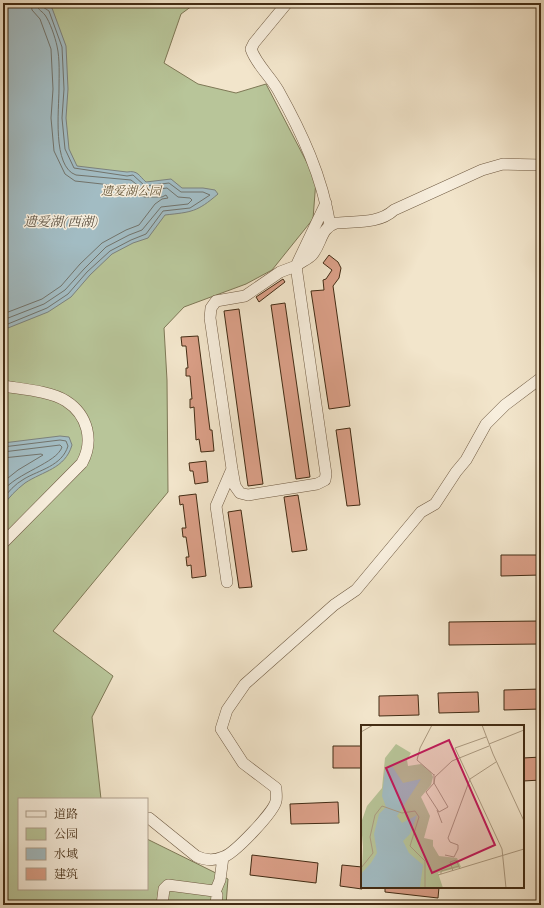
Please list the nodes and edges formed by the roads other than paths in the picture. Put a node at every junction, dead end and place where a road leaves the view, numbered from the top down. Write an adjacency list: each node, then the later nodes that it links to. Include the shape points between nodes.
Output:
1 (287, 3): 3 (lane, via 251,49 301,132)
2 (541, 165): 4 (lane, via 502,164 428,194 379,220)
3 (326, 204): 4 (lane); 5 (lane)
4 (330, 225): 5 (lane, via 324,230 313,254)
5 (296, 266): 8 (lane, via 280,272 245,296 216,300 211,308 210,318); 8 (lane, via 325,480 317,484 248,495 240,493 235,486)
6 (541, 378): 12 (lane, via 505,405 486,424 466,460 435,504 421,512 356,590 334,606 245,684 227,710 221,730 242,763 276,788 276,802 261,823 231,853)
7 (3, 386): 9 (lane, via 54,396 66,401 82,416 89,436 86,456 82,463)
8 (232, 469): 10 (lane, via 216,506)
9 (3, 543)
10 (227, 582)
11 (149, 818): 12 (lane, via 196,856 205,860)
12 (223, 857): 13 (lane, via 220,880)
13 (215, 892): 14 (lane, via 168,885 164,889); 15 (lane)
14 (162, 905)
15 (216, 905)

